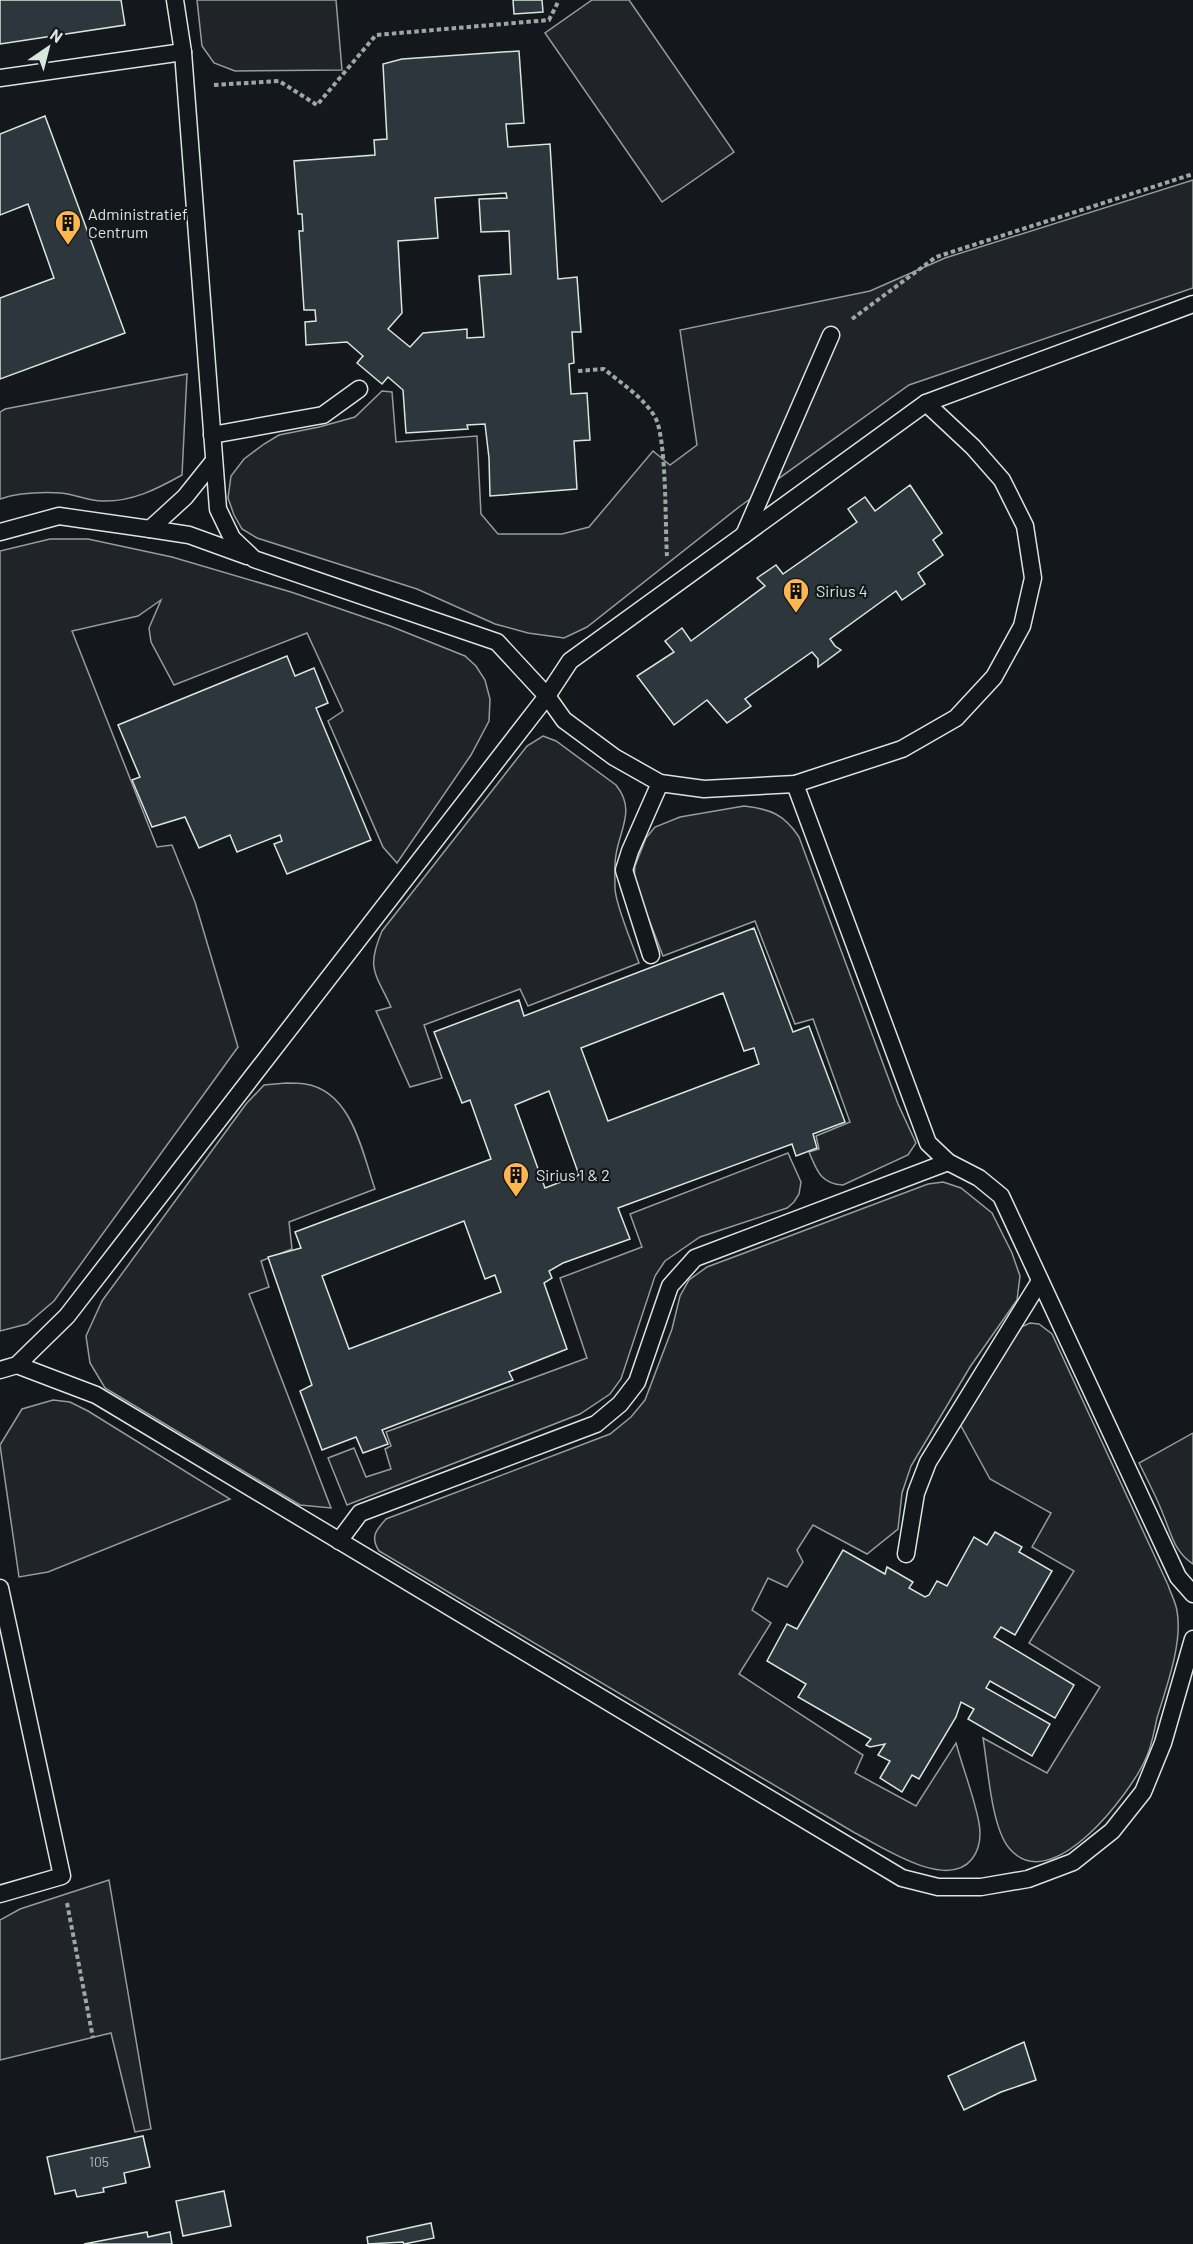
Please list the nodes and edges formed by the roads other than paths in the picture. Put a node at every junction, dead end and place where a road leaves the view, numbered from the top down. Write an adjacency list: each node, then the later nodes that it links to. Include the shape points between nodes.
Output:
1 (175, 0): 2 (lane)
2 (183, 52): 3 (lane); 8 (lane)
3 (0, 78)
4 (1193, 304): 7 (lane)
5 (831, 335): 12 (lane)
6 (359, 389): 8 (lane, via 323,415)
7 (926, 403): 12 (lane); 16 (lane, via 1002,480 1025,526 1033,578 1022,626 994,677 956,718 902,749)
8 (212, 435): 9 (lane)
9 (213, 462): 10 (lane, via 185,497); 13 (lane, via 218,509 232,538)
10 (150, 529): 11 (lane, via 59,516); 13 (lane, via 189,536)
11 (0, 532)
12 (743, 536): 14 (lane, via 570,662)
13 (255, 559): 14 (lane, via 497,642)
14 (547, 696): 15 (lane, via 564,720 614,757); 20 (lane, via 67,1316)
15 (660, 783): 16 (lane, via 704,789); 17 (lane, via 624,870)
16 (795, 784): 18 (lane, via 928,1143)
17 (651, 955)
18 (948, 1162): 19 (lane, via 979,1178 1001,1196); 22 (lane, via 695,1258 670,1286 637,1382 620,1404 596,1424 360,1513)
19 (1040, 1281): 23 (lane, via 928,1462 916,1493); 25 (lane, via 1178,1577)
20 (17, 1365): 21 (lane); 22 (lane, via 96,1395)
21 (0, 1370)
22 (339, 1541): 26 (lane, via 902,1878 938,1887 981,1887 1028,1879 1073,1862 1112,1831 1143,1792 1163,1743)
23 (906, 1554)
24 (0, 1588): 27 (lane, via 62,1876)
25 (1193, 1594)
26 (1193, 1639)
27 (0, 1894)

